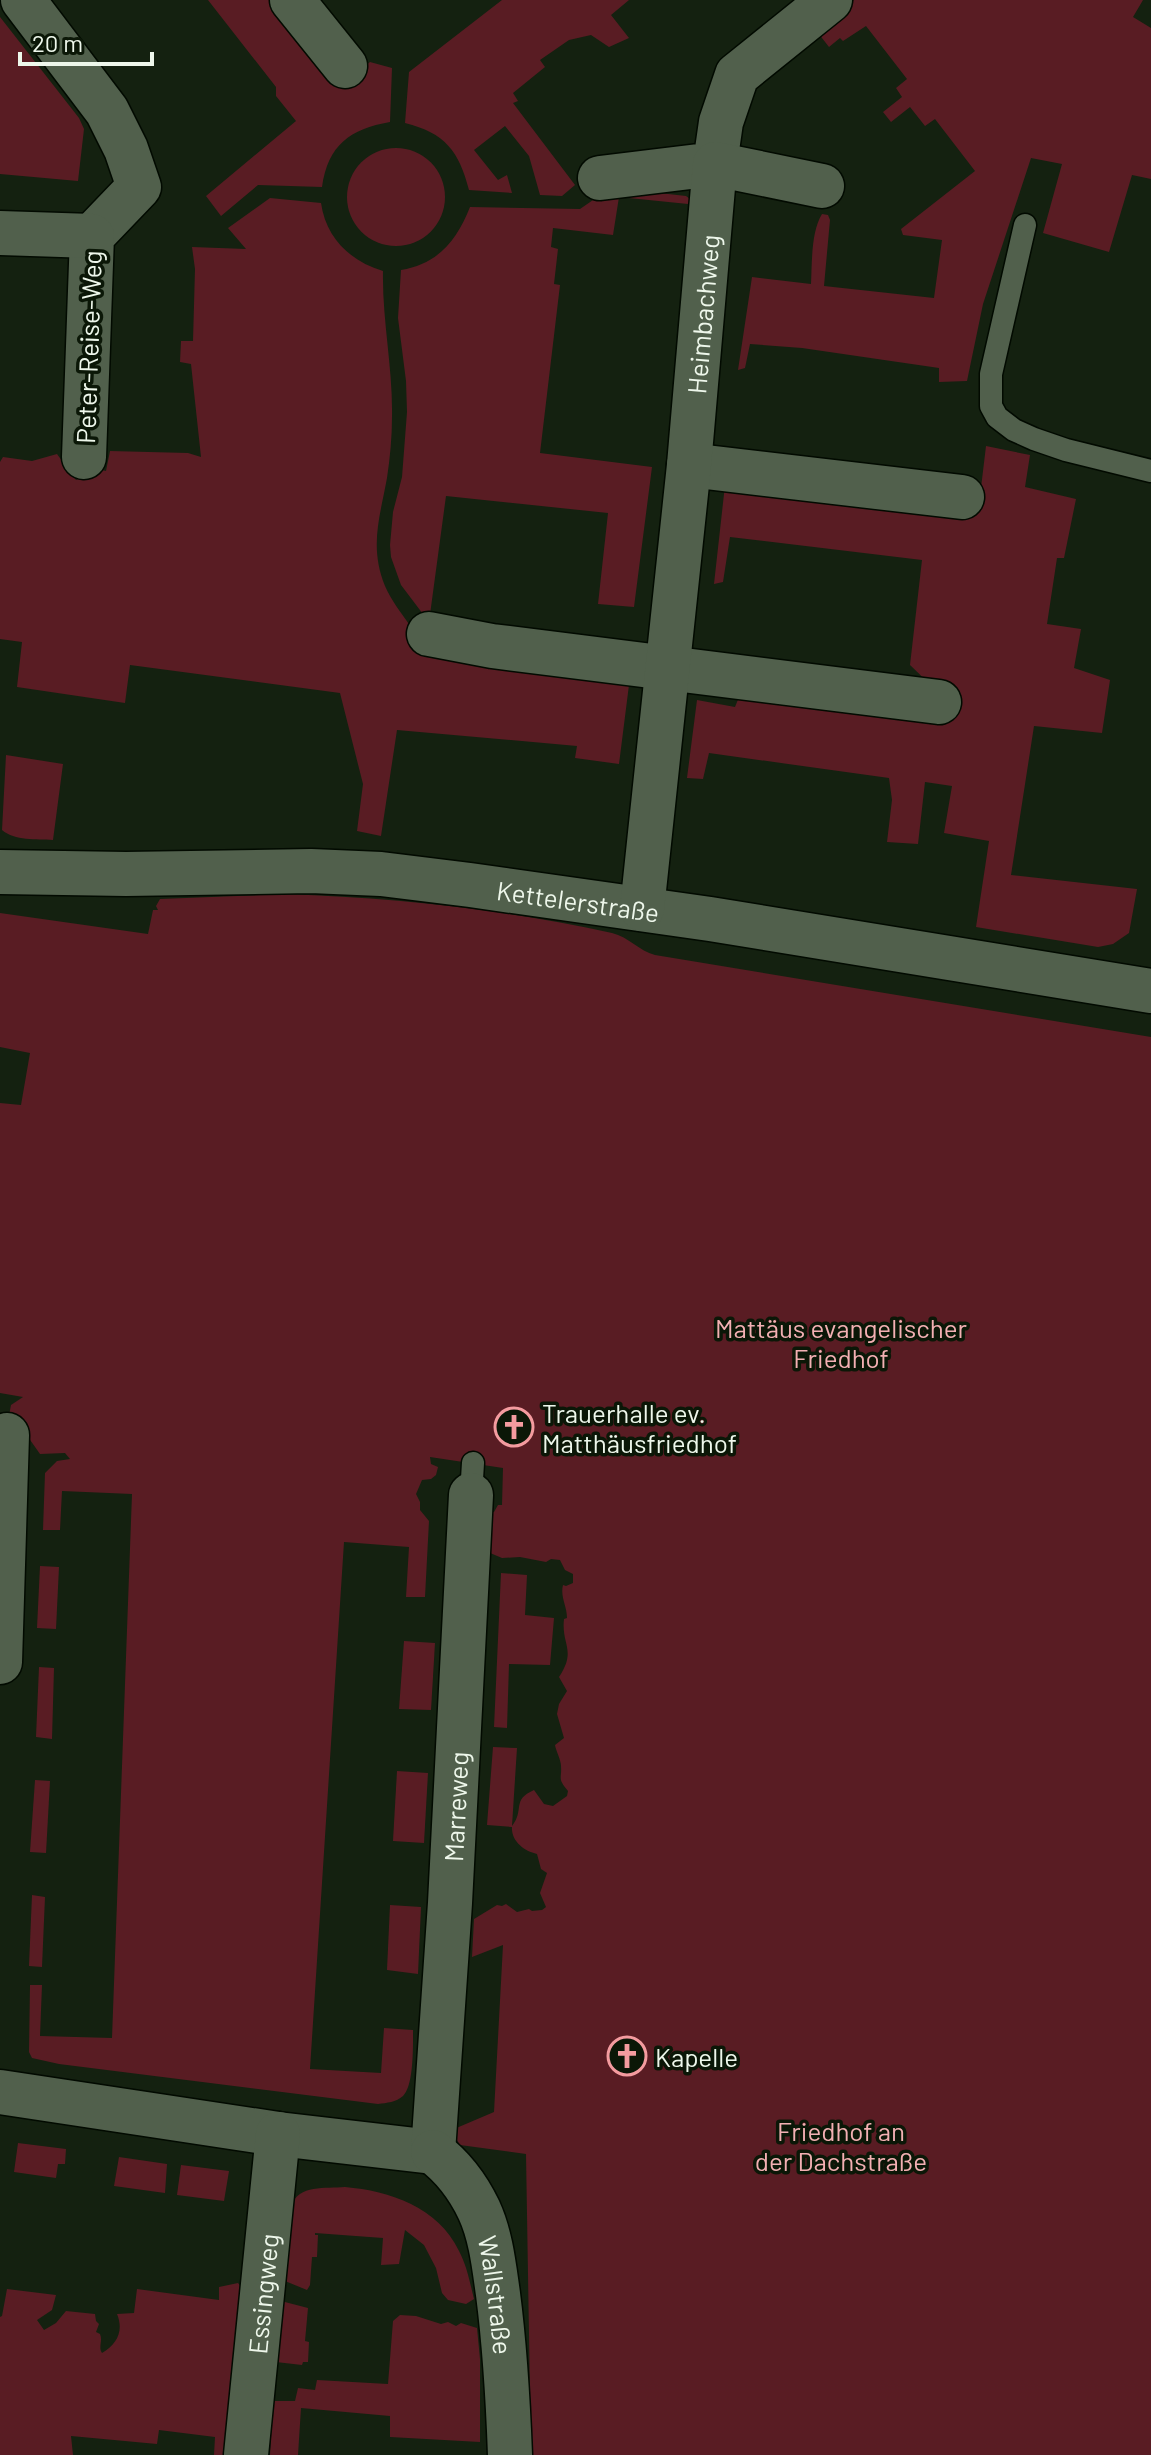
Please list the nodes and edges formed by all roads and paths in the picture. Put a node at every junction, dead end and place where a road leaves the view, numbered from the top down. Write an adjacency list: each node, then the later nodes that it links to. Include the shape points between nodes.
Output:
1 (23, 0): 10 (street, Peter-Reise-Weg, via 107,111 139,187)
2 (292, 0): 4 (street)
3 (830, 0): 5 (street, Heimbachweg, via 737,75 721,122)
4 (345, 66)
5 (715, 164): 6 (street); 7 (street); 12 (street, Heimbachweg)
6 (600, 178)
7 (822, 186)
8 (1025, 225): 13 (lane, via 991,374 991,406 997,417 1034,439)
9 (0, 233): 10 (street, Peter-Reise-Weg)
10 (92, 236): 11 (street, Peter-Reise-Weg)
11 (84, 457)
12 (689, 465): 14 (street); 16 (street, Heimbachweg)
13 (1151, 471)
14 (962, 497)
15 (429, 634): 16 (street)
16 (668, 666): 17 (street); 19 (street, Heimbachweg)
17 (939, 702)
18 (0, 872): 19 (street, Kettelerstraße, via 381,874)
19 (642, 909): 20 (street, Kettelerstraße)
20 (1151, 991)
21 (7, 1435): 23 (street)
22 (472, 1479): 26 (street, Marreweg)
23 (0, 1662)
24 (0, 2092): 25 (street)
25 (278, 2134): 26 (street); 27 (street, Essingweg)
26 (433, 2152): 28 (street, Wallstraße, via 466,2186 488,2239 505,2359)
27 (246, 2455)
28 (510, 2455)

